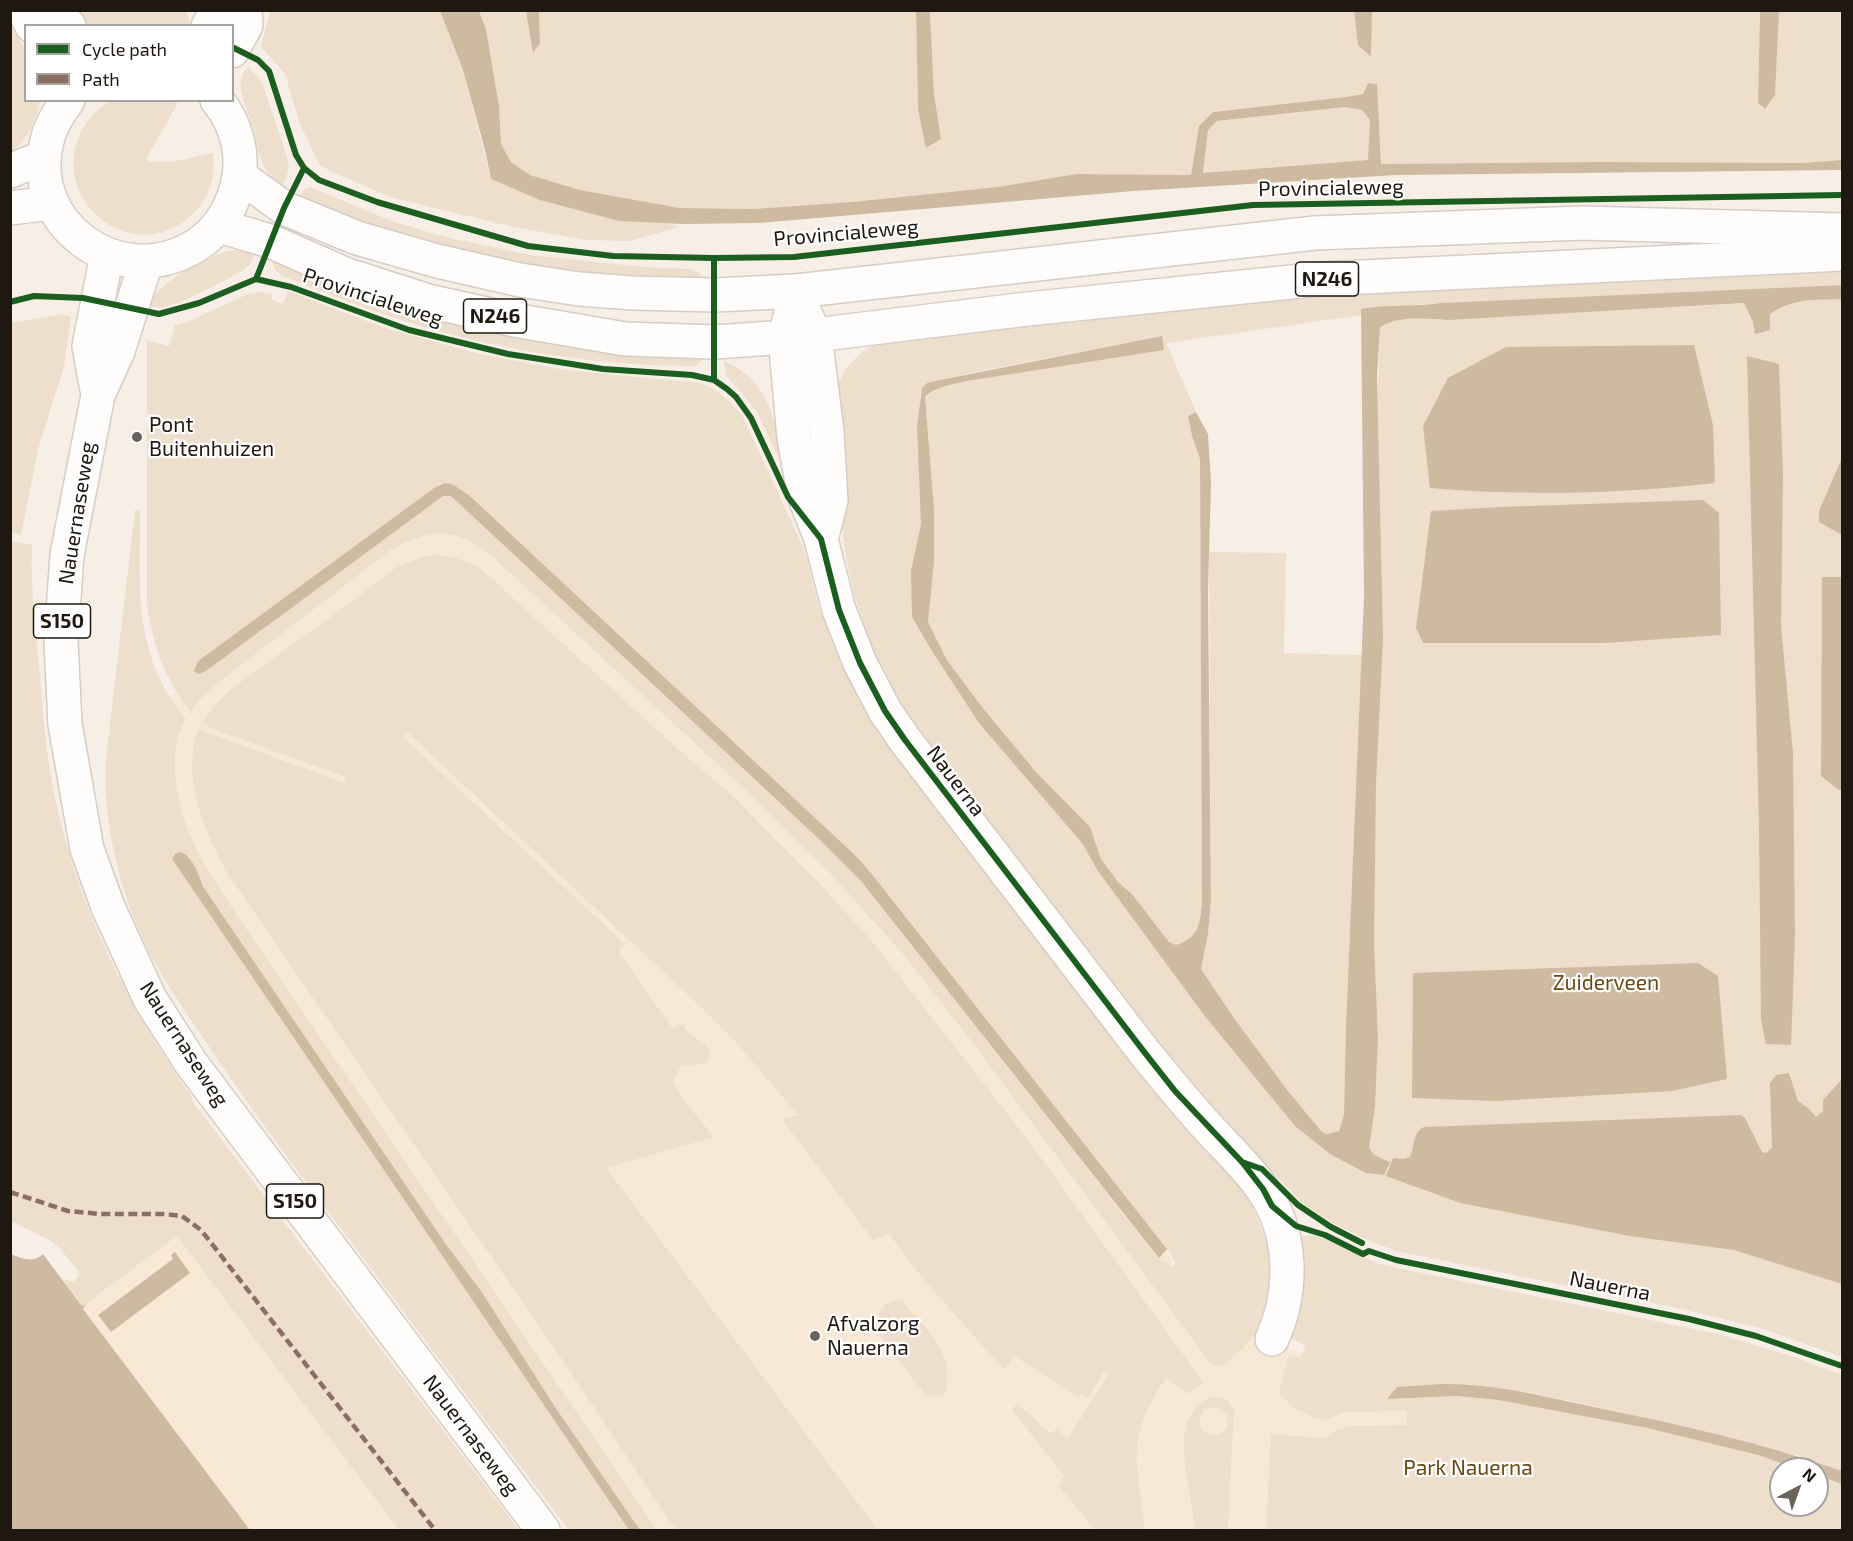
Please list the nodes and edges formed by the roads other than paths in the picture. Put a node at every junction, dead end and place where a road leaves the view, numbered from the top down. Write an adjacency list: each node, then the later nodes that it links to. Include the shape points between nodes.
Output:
1 (24, 10): 5 (main road)
2 (51, 10): 6 (main road)
3 (218, 10): 7 (main road)
4 (245, 10): 8 (main road, via 246,25)
5 (31, 24)
6 (67, 24)
7 (209, 24)
8 (234, 47)
9 (67, 102): 11 (main road, via 52,125)
10 (218, 102): 13 (main road, via 238,139)
11 (44, 157): 12 (main road); 14 (main road)
12 (10, 171)
13 (240, 176): 16 (main road, via 233,203); 21 (main road, Provincialeweg / N246, via 284,208 357,238 520,280 633,293 715,295)
14 (52, 203): 15 (main road); 19 (main road, via 80,240)
15 (10, 208)
16 (219, 226): 20 (main road, via 200,244 176,257); 22 (main road, Provincialeweg / N246, via 270,241 346,274 428,301 514,320 625,339 715,342)
17 (1842, 230): 21 (main road, Provincialeweg / N246, via 1583,223 1315,233)
18 (1842, 254): 22 (main road, Provincialeweg / N246, via 1321,279)
19 (107, 255): 20 (main road); 23 (main road, Nauernaseweg / S150, via 89,346)
20 (146, 262): 23 (main road, Nauernaseweg / S150, via 118,351)
21 (796, 291): 22 (main road, Nauerna)
22 (800, 336): 24 (main road, Nauerna, via 794,438 803,488 839,610 860,663 905,740 1144,1053 1263,1189 1280,1224 1287,1263 1283,1309)
23 (98, 395): 25 (main road, Nauernaseweg / S150, via 67,555 61,641 74,782 87,849 108,907 150,999 192,1063)
24 (1272, 1339)
25 (543, 1530)

